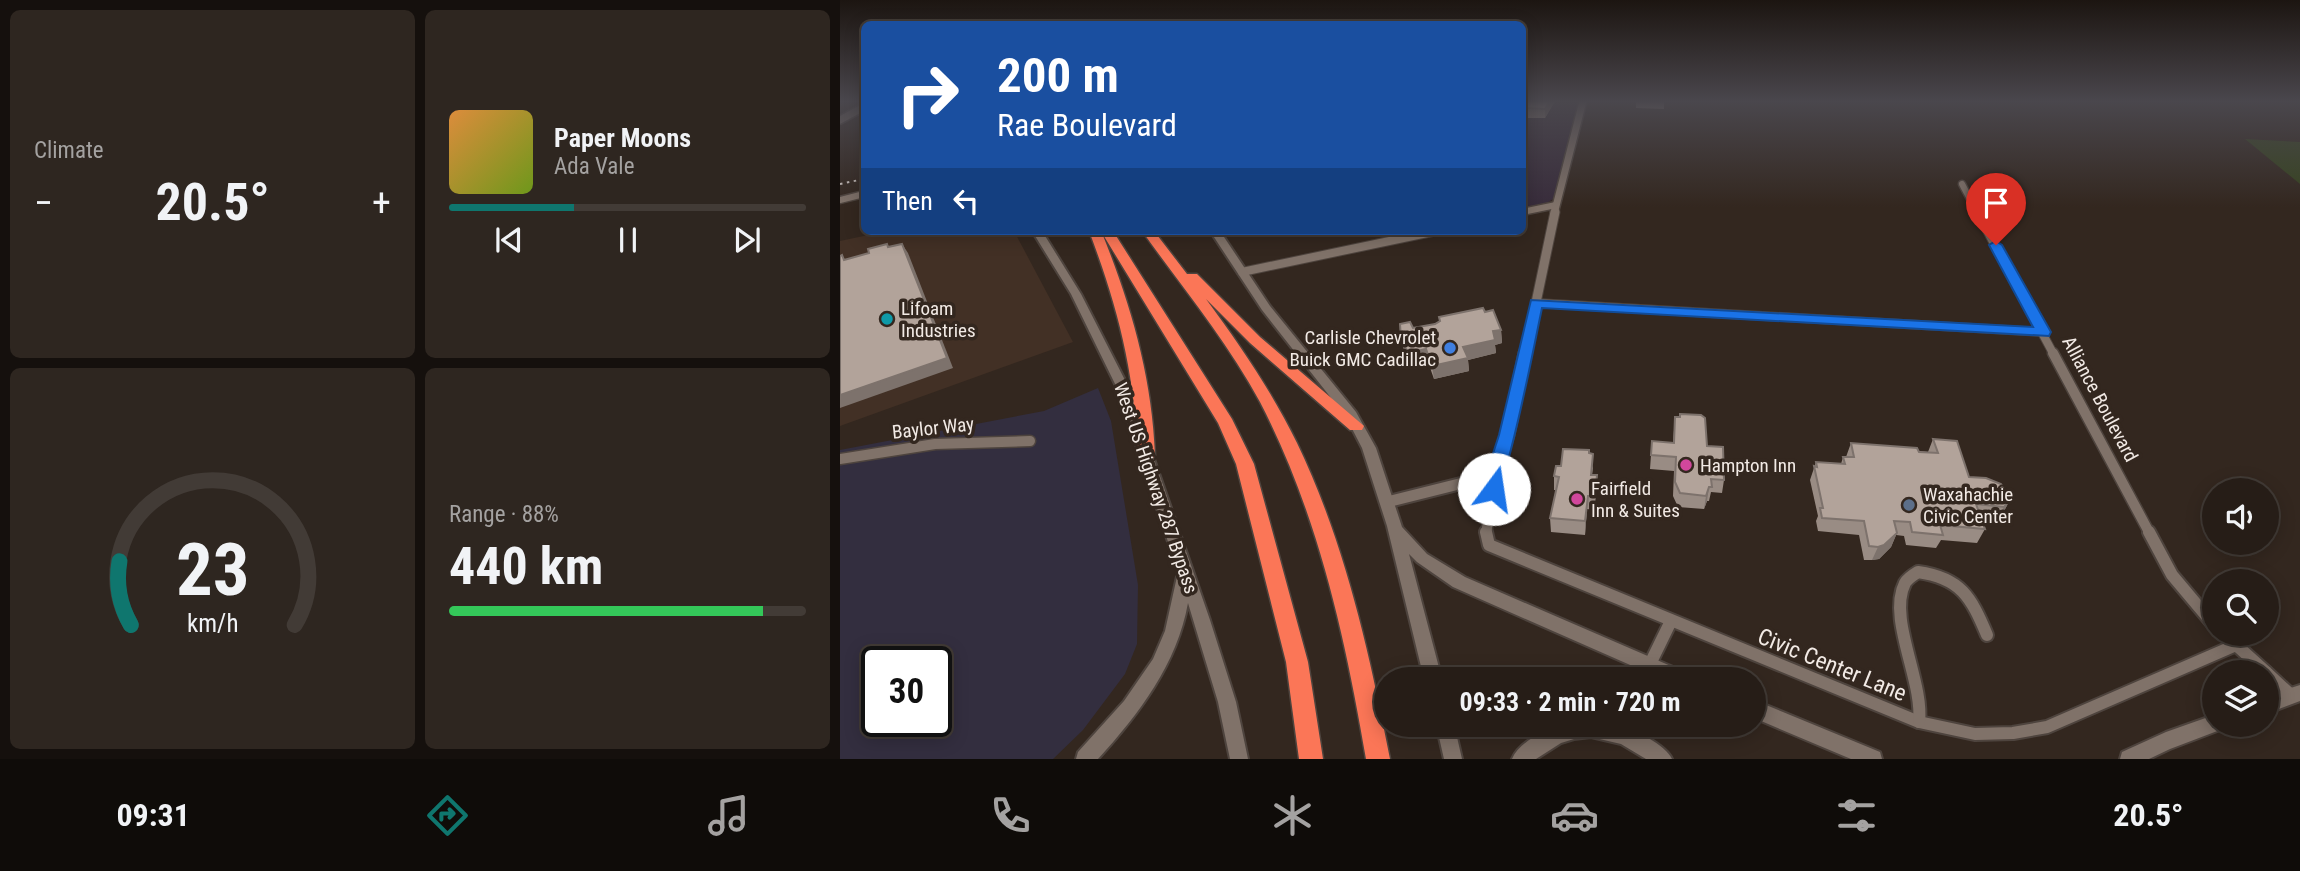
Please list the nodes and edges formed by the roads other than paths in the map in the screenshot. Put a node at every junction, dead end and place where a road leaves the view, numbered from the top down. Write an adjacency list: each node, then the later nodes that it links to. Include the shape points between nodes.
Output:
1 (1574, 136): 5 (street)
2 (1962, 184): 16 (street, Alliance Boulevard)
3 (861, 195): 4 (street)
4 (840, 200)
5 (1556, 205): 6 (street); 15 (street)
6 (1526, 211)
7 (1039, 235): 19 (main road, West US Highway 287 Bypass, via 1076,294 1124,390)
8 (1096, 235): 19 (highway, via 1135,348 1146,412)
9 (1109, 235): 43 (highway, via 1226,423 1245,464 1297,662)
10 (1151, 235): 44 (highway, via 1266,400 1304,476 1347,609)
11 (1152, 235): 17 (highway, via 1230,318)
12 (1218, 235): 14 (main road)
13 (1418, 235): 14 (street)
14 (1242, 272): 17 (main road)
15 (1536, 303): 16 (street); 21 (street)
16 (2043, 332): 26 (street, Alliance Boulevard, via 2172,575)
17 (1356, 426): 23 (main road, via 1377,467)
18 (1030, 441): 20 (street, Baylor Way, via 967,441)
19 (1146, 456): 25 (main road, West US Highway 287 Bypass)
20 (840, 458)
21 (1496, 472): 27 (street, Civic Center Lane, via 1486,535 1489,545)
22 (1463, 484): 23 (street)
23 (1387, 502): 24 (main road)
24 (1394, 526): 32 (main road, via 1422,558 1459,582); 33 (main road)
25 (1185, 570): 41 (main road, via 1168,648 1135,701); 42 (main road, West US Highway 287 Bypass, via 1227,702)
26 (2202, 612)
27 (1671, 621): 32 (street); 38 (street, Civic Center Lane)
28 (1987, 635): 38 (street, via 1972,601 1956,581 1931,572 1913,574 1902,585 1899,607 1920,702)
29 (2234, 646): 38 (street, Civic Center Lane, via 2047,727 1975,734)
30 (2237, 646): 31 (street)
31 (2253, 660)
32 (1649, 666)
33 (1430, 667)
34 (2279, 682): 35 (street)
35 (2296, 694): 36 (main road)
36 (2279, 700)
37 (1766, 714): 48 (main road)
38 (1919, 722)
39 (2202, 729): 49 (main road)
40 (1448, 737): 45 (main road)
41 (1085, 759)
42 (1239, 759)
43 (1311, 759)
44 (1378, 759)
45 (1453, 759)
46 (1521, 759): 47 (main road, via 1544,741 1590,727 1622,733)
47 (1663, 759)
48 (1873, 759)
49 (2129, 759)

